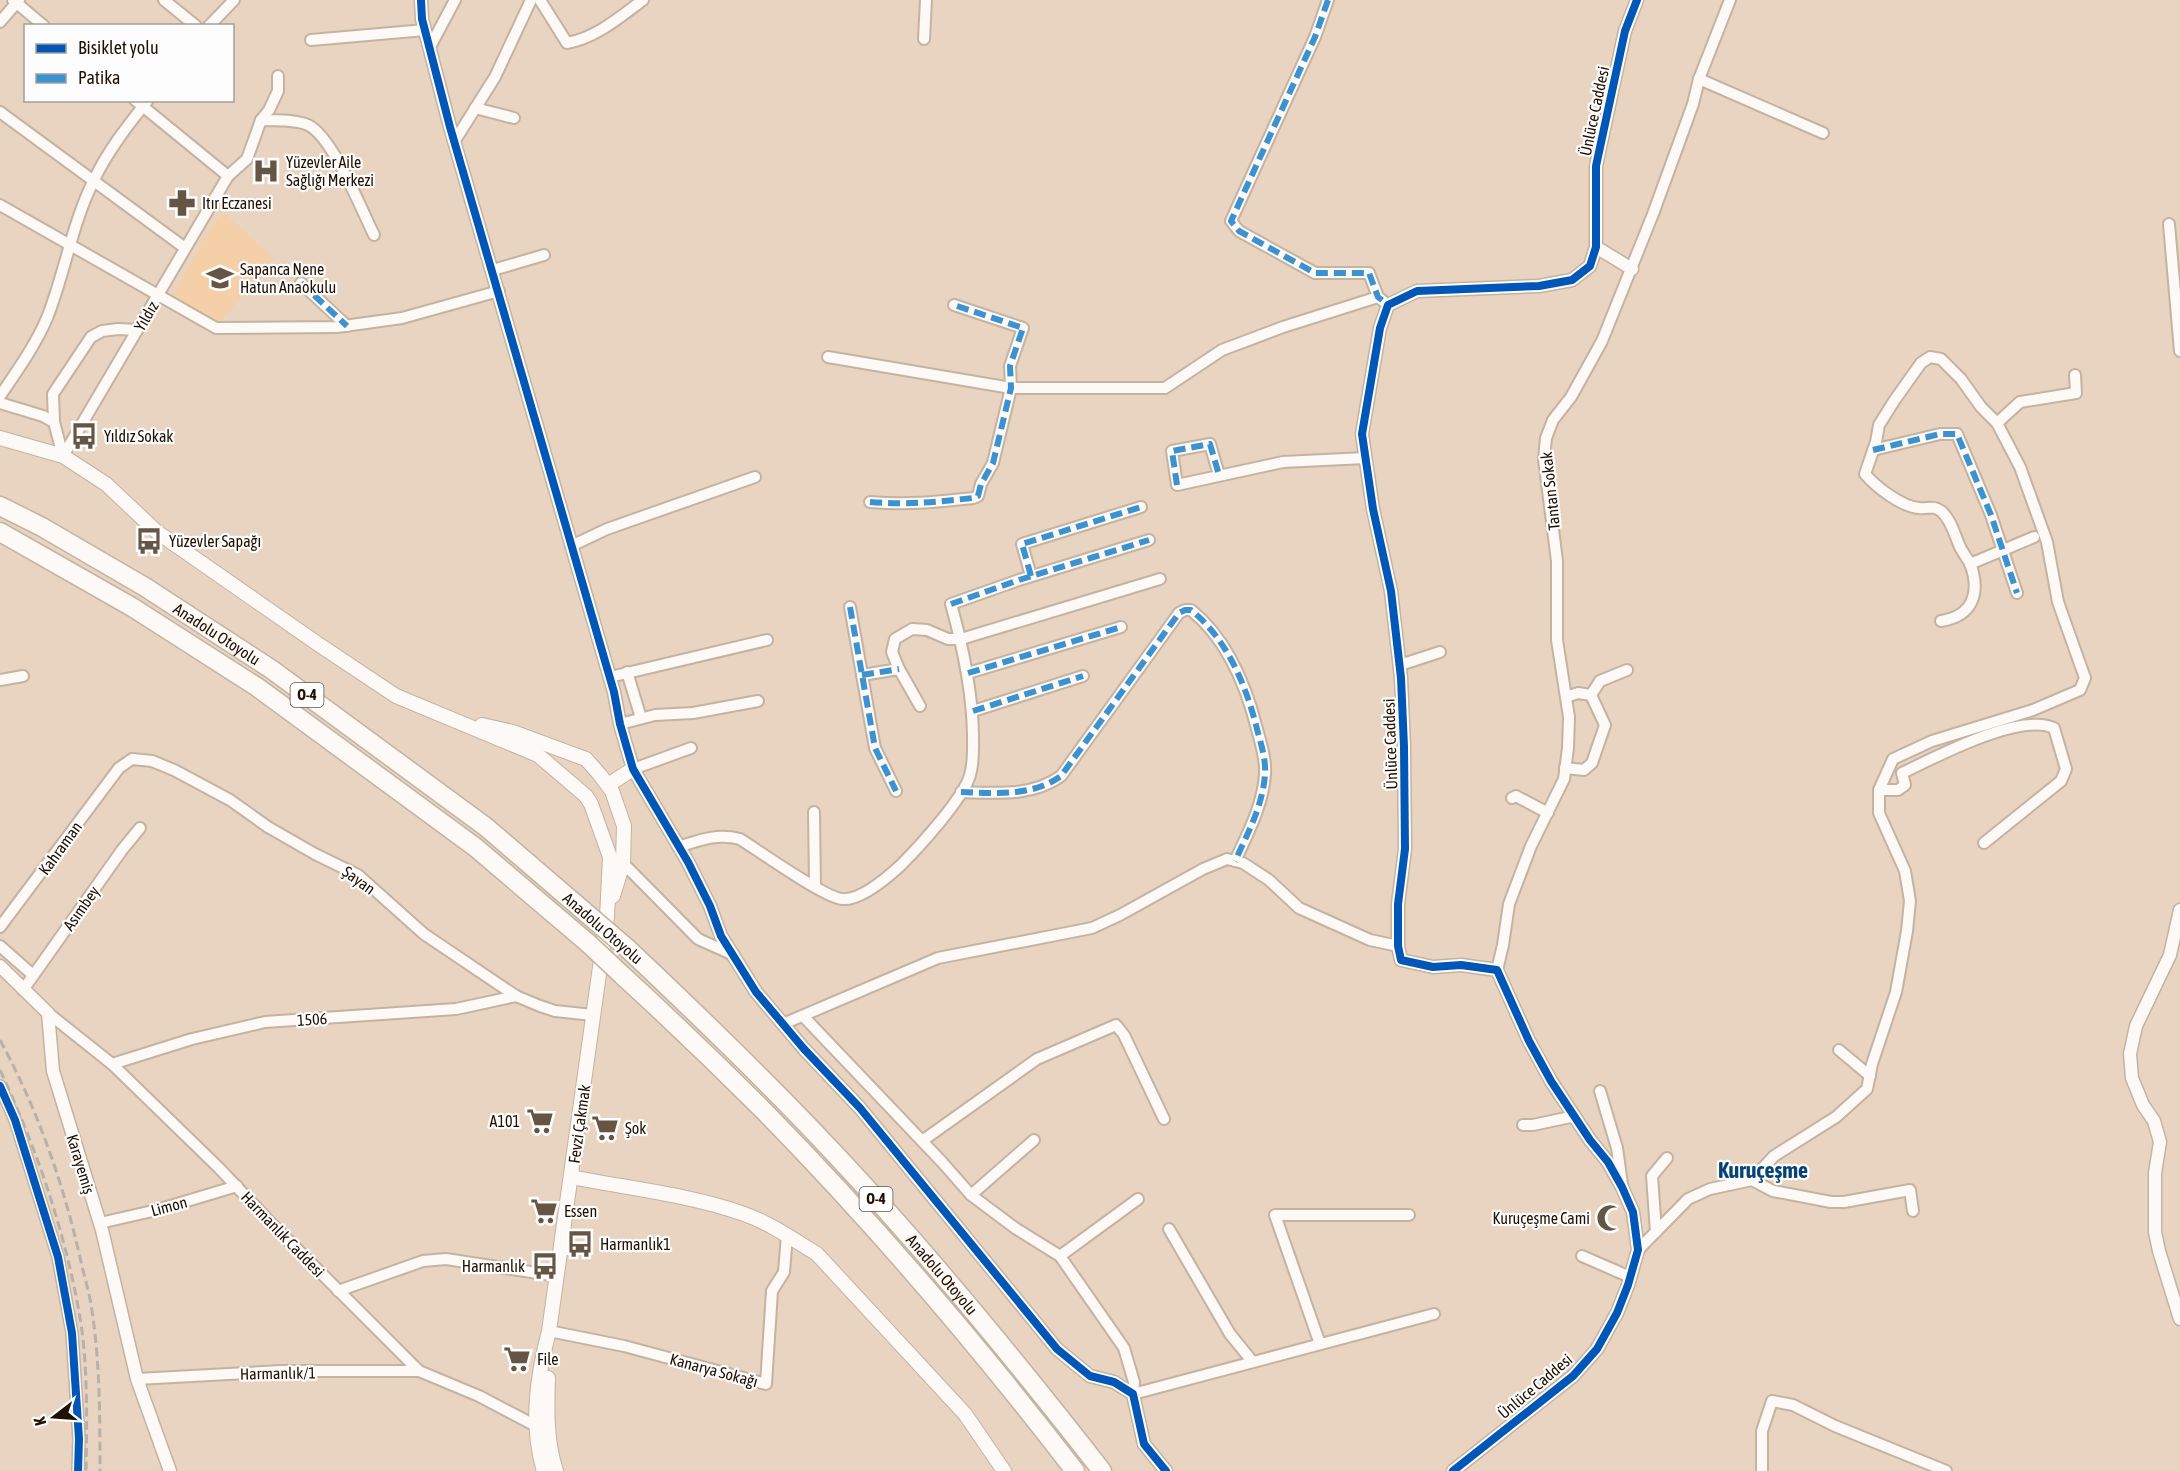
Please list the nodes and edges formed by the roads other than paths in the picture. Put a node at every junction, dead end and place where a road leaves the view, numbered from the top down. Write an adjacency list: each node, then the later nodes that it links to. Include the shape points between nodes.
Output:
1 (165, 0): 15 (street)
2 (234, 0): 16 (street)
3 (421, 0): 17 (street)
4 (455, 0): 20 (street)
5 (531, 0): 24 (street, via 495,77)
6 (540, 0): 12 (street, via 567,44 581,41)
7 (926, 0): 18 (street)
8 (1328, 0): 44 (street, via 1231,221 1239,231 1315,273 1369,273)
9 (1637, 0): 36 (street, Ünlüce Caddesi, via 1625,31 1596,166)
10 (1730, 0): 22 (street, Tantan Sokak)
11 (16, 1): 13 (street); 14 (street)
12 (636, 2)
13 (0, 22)
14 (42, 24)
15 (194, 24)
16 (211, 24)
17 (425, 30): 19 (street); 20 (street)
18 (924, 39)
19 (311, 40)
20 (430, 47): 29 (street)
21 (278, 76): 27 (street, Yıldız, via 278,91)
22 (1699, 79): 28 (street); 39 (street, Tantan Sokak)
23 (142, 103): 30 (street); 31 (street)
24 (475, 108): 26 (street); 29 (street)
25 (0, 112): 31 (street)
26 (514, 118)
27 (261, 120): 30 (street, Yıldız, via 247,159); 34 (street, via 307,125 324,138)
28 (1823, 133)
29 (454, 142): 40 (street)
30 (228, 176): 37 (street, Yıldız)
31 (94, 179): 35 (street); 37 (street)
32 (0, 205): 35 (street)
33 (2169, 224): 48 (street)
34 (374, 235)
35 (70, 244): 43 (street); 52 (street, via 47,318)
36 (1596, 247): 39 (street); 44 (street, Ünlüce Caddesi, via 1590,266 1572,280 1539,286 1418,291)
37 (185, 248): 43 (street, Yıldız)
38 (544, 255): 40 (street)
39 (1632, 269): 91 (street, Tantan Sokak, via 1602,341 1546,438 1544,459 1557,561 1557,640)
40 (492, 270): 42 (street)
41 (301, 283): 46 (street)
42 (499, 291): 46 (street, via 402,318); 68 (street)
43 (157, 296): 46 (street, via 216,328); 47 (street, Yıldız)
44 (1383, 301): 51 (street, via 1283,327 1222,350 1165,388); 59 (street, Ünlüce Caddesi, via 1362,434)
45 (954, 305): 51 (street, via 1023,328 1010,366)
46 (347, 326)
47 (137, 330): 54 (street, via 102,331 91,337 53,394); 58 (street, Yıldız)
48 (2180, 351)
49 (828, 357): 51 (street)
50 (2075, 375): 55 (street, via 2076,393 2020,402)
51 (1011, 388): 62 (street, via 993,463 978,496 933,503)
52 (0, 396)
53 (0, 403): 54 (street)
54 (54, 422): 58 (street)
55 (1997, 423): 57 (street, via 1955,372 1941,359 1930,357 1921,363 1894,400 1879,425); 103 (street, via 2038,513 2058,602 2085,678 2080,690 2071,694 1932,741 1893,759)
56 (0, 438): 58 (main road)
57 (1873, 450): 69 (street, via 1940,434 1957,434); 70 (street, via 1865,474 1876,486 1907,504 1943,512)
58 (63, 456): 95 (main road, via 106,484 157,532 318,644 396,696)
59 (1365, 458): 60 (street, via 1283,462); 80 (street, Ünlüce Caddesi, via 1391,591)
60 (1219, 475): 60 (street, via 1210,444 1172,451 1177,485)
61 (755, 477): 68 (street, via 607,529)
62 (870, 502)
63 (0, 506): 118 (highway, Anadolu Otoyolu / O-4, via 145,587 271,669 486,827)
64 (1141, 507): 71 (street, via 1022,544)
65 (0, 532): 177 (highway, Anadolu Otoyolu / O-4, bridge, via 132,607 257,687 475,847 589,944 708,1056 818,1168 902,1261)
66 (2034, 537): 69 (street)
67 (1149, 540): 71 (street)
68 (571, 546): 88 (street)
69 (2002, 550): 70 (street); 73 (street)
70 (1970, 564): 75 (street, via 1974,592 1970,607 1959,616)
71 (1031, 576): 77 (street, via 951,604)
72 (1160, 579): 77 (street)
73 (2017, 592)
74 (850, 607): 85 (street)
75 (1941, 621)
76 (1121, 627): 84 (street)
77 (961, 639): 81 (street, via 912,629 894,639 892,652); 84 (street)
78 (767, 640): 83 (street)
79 (1440, 652): 80 (street)
80 (1400, 665): 121 (street, Ünlüce Caddesi, via 1405,849 1398,904)
81 (899, 669): 85 (street); 93 (street)
82 (1627, 670): 90 (street, via 1600,681)
83 (627, 672): 88 (street); 96 (street)
84 (968, 673): 94 (street)
85 (862, 675): 104 (street, via 875,748)
86 (23, 676): 89 (street)
87 (1083, 676): 94 (street)
88 (610, 677): 97 (street)
89 (0, 680)
90 (1591, 695): 91 (street, via 1578,693); 100 (street, via 1605,725 1602,735 1592,763 1584,770)
91 (1566, 697): 100 (street, Tantan Sokak, via 1569,717)
92 (758, 701): 96 (street)
93 (920, 706)
94 (973, 711): 105 (street, via 973,762 970,778)
95 (439, 715): 102 (main road, via 513,732 586,759); 107 (main road, via 538,755)
96 (641, 718): 97 (street)
97 (620, 724): 101 (street)
98 (691, 748): 101 (street)
99 (119, 768): 119 (street, Kahraman); 127 (street, Şayan, via 132,759 152,761 230,800 268,827 358,875 424,934)
100 (1565, 768): 110 (street, Tantan Sokak)
101 (633, 769): 102 (main road); 113 (street)
102 (604, 780): 107 (main road, via 588,786); 108 (main road)
103 (1879, 790): 112 (street, via 1898,789 1905,785 1902,773 1986,736 2025,724 2054,728 2066,769 2061,781); 134 (street, via 1879,813 1905,871 1910,900 1896,992)
104 (896, 791)
105 (961, 792): 114 (street, via 1019,792 1050,784 1061,776 1179,613 1191,610 1215,634 1240,675 1264,755 1265,775 1257,814); 116 (street, via 888,878 850,899 832,897)
106 (1512, 798): 110 (street, via 1516,796)
107 (589, 800): 108 (main road, via 602,807); 118 (main road, via 610,857)
108 (618, 804): 115 (main road, via 624,826)
109 (814, 812): 116 (street)
110 (1548, 813): 124 (street, Tantan Sokak, via 1509,904)
111 (140, 828): 125 (street, Asımbey)
112 (1984, 843)
113 (678, 847): 116 (street, via 710,836 740,839); 122 (street)
114 (1235, 861): 121 (street, via 1269,880 1299,908 1370,940); 130 (street, via 1227,859 1203,869 1092,928 938,958)
115 (623, 863): 118 (main road); 122 (street, via 698,939)
116 (815, 886)
117 (2180, 910): 162 (street, via 2170,955 2136,1026 2130,1053 2132,1078 2160,1142 2155,1173 2155,1232)
118 (600, 917): 129 (main road, Fevzi Çakmak); 178 (highway, Anadolu Otoyolu / O-4, bridge, via 834,1153 919,1247)
119 (0, 927)
120 (0, 946): 125 (street)
121 (1398, 946): 124 (street, via 1401,960 1415,965)
122 (734, 955): 131 (street, via 756,992)
123 (0, 966): 126 (street)
124 (1497, 970): 137 (street, Ünlüce Caddesi, via 1529,1041)
125 (33, 975): 126 (street, Asımbey)
126 (23, 990): 128 (street)
127 (516, 996): 129 (street, Şayan, via 555,1011); 133 (street, 1506, via 456,1009 265,1022)
128 (48, 1013): 133 (street, Harmanlık Caddesi); 151 (street, Karayemiş, via 53,1071)
129 (593, 1015): 143 (main road, Fevzi Çakmak)
130 (803, 1016): 131 (street); 141 (street)
131 (783, 1024): 168 (street, via 860,1108 1058,1348 1089,1376)
132 (1839, 1050): 134 (street)
133 (112, 1064): 145 (street, Harmanlık Caddesi)
134 (1870, 1076): 144 (street, via 1867,1089 1836,1117 1774,1156)
135 (0, 1086): 171 (street, via 15,1120 58,1257 72,1333)
136 (1600, 1091): 146 (street, via 1617,1148)
137 (1575, 1116): 139 (street); 146 (street, Ünlüce Caddesi)
138 (1164, 1119): 141 (street, via 1116,1025 1037,1059)
139 (1523, 1125)
140 (1034, 1140): 147 (street)
141 (922, 1141): 147 (street)
142 (1667, 1158): 153 (street, via 1652,1176)
143 (571, 1177): 154 (main road, via 712,1204 746,1214); 158 (main road, Fevzi Çakmak)
144 (1752, 1180): 149 (street, via 1773,1191 1831,1202 1910,1190); 153 (street, via 1710,1189 1688,1199)
145 (237, 1186): 151 (street, Limon); 160 (street, Harmanlık Caddesi)
146 (1622, 1187): 155 (street, Ünlüce Caddesi, via 1633,1212)
147 (971, 1195): 156 (street)
148 (1138, 1199): 156 (street)
149 (1913, 1211)
150 (1409, 1215): 164 (street, via 1275,1215)
151 (100, 1223): 167 (street, Karayemiş)
152 (1170, 1229): 165 (street, via 1230,1334)
153 (1656, 1232): 155 (street)
154 (787, 1235): 163 (street, Kanarya Sokağı, via 784,1272 772,1291 766,1384); 176 (main road, via 817,1254 894,1336 965,1414)
155 (1638, 1251): 159 (street, Ünlüce Caddesi)
156 (1060, 1256): 168 (street, via 1124,1348 1134,1382)
157 (1582, 1256): 159 (street)
158 (557, 1276): 160 (street, via 446,1259 423,1261); 163 (main road, Fevzi Çakmak)
159 (1630, 1277): 180 (street, Ünlüce Caddesi, via 1617,1313 1597,1349 1573,1376)
160 (338, 1291): 166 (street, Harmanlık Caddesi)
161 (1434, 1314): 164 (street)
162 (2180, 1319)
163 (549, 1330): 169 (main road, via 541,1359); 175 (main road, via 547,1434)
164 (1320, 1344): 165 (street)
165 (1252, 1361): 168 (street)
166 (419, 1371): 167 (street, Harmanlık/1, via 281,1371); 169 (street, Harmanlık Caddesi)
167 (137, 1379): 172 (street, Karayemiş)
168 (1133, 1394): 179 (street, via 1144,1444)
169 (536, 1426): 170 (main road)
170 (537, 1442): 173 (street); 174 (main road)
171 (78, 1471)
172 (170, 1471)
173 (536, 1471)
174 (544, 1471)
175 (556, 1471)
176 (1004, 1471)
177 (1075, 1471)
178 (1102, 1471)
179 (1166, 1471)
180 (1453, 1471)
181 (1762, 1471): 182 (street, via 1762,1431 1772,1401 1792,1405)
182 (1946, 1471)

